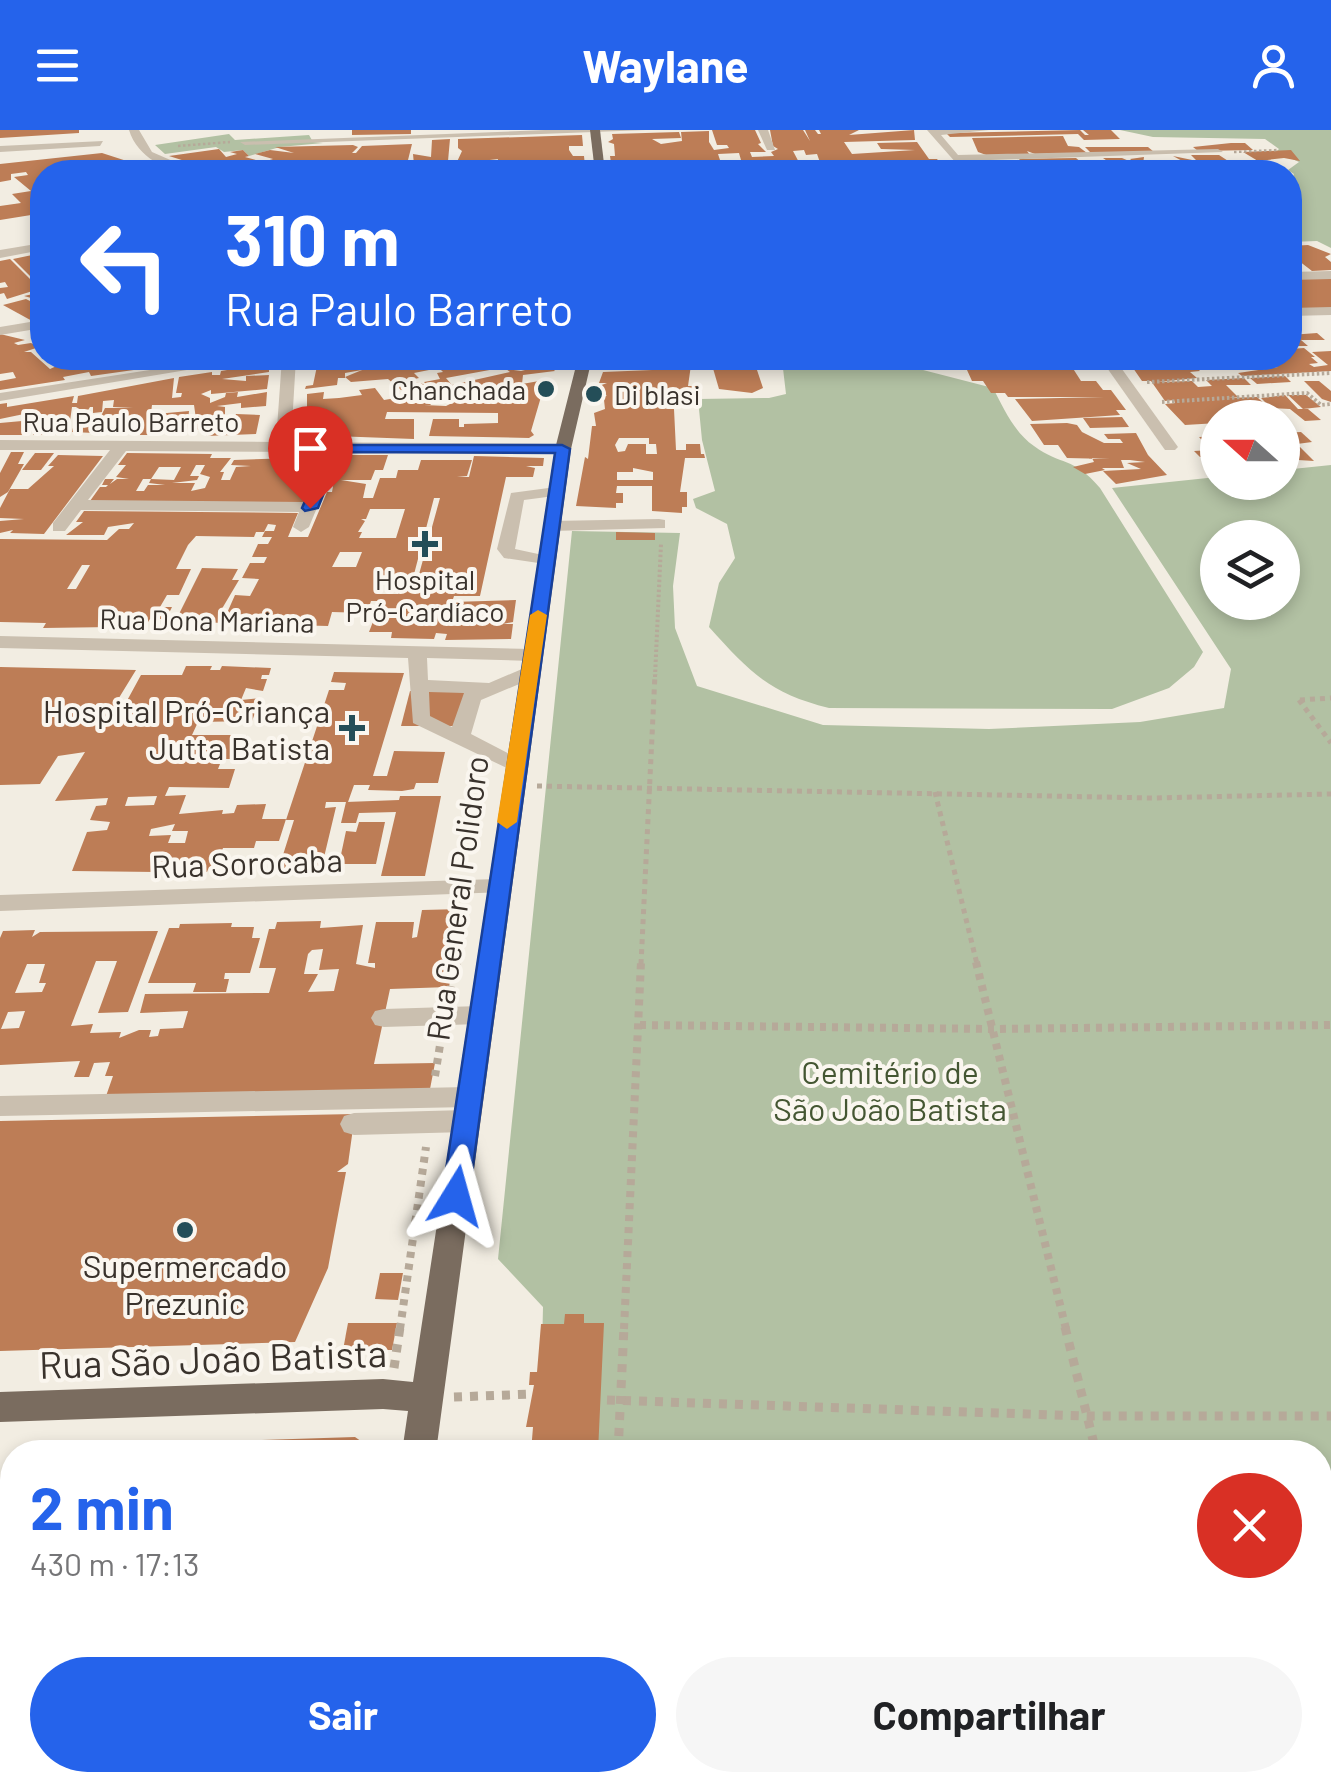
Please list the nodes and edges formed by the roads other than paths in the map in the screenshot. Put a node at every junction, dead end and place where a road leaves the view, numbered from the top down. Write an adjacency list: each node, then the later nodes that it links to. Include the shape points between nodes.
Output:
1 (134, 130): 14 (street, via 142,150)
2 (642, 130): 5 (street)
3 (763, 130): 11 (street)
4 (984, 130): 6 (street)
5 (595, 131): 7 (street); 18 (main road)
6 (933, 131): 15 (street)
7 (416, 133): 8 (street)
8 (314, 134): 10 (street)
9 (100, 142): 12 (street)
10 (245, 142)
11 (771, 148)
12 (0, 149)
13 (1218, 152): 15 (street)
14 (158, 158): 16 (street); 17 (street)
15 (955, 158)
16 (147, 160)
17 (163, 160)
18 (599, 160)
19 (30, 248): 20 (street)
20 (0, 254)
21 (1302, 271): 22 (street)
22 (1331, 275)
23 (1331, 310): 24 (street)
24 (1302, 311)
25 (30, 326): 26 (street)
26 (0, 331)
27 (174, 370): 31 (street)
28 (288, 370): 34 (street)
29 (582, 370): 37 (main road, Rua General Polidoro)
30 (1116, 370): 35 (street)
31 (0, 397)
32 (0, 446): 33 (street, Rua Paulo Barreto)
33 (121, 446): 34 (street, Rua Paulo Barreto); 39 (street)
34 (283, 447): 36 (street, Rua Paulo Barreto)
35 (1170, 447)
36 (334, 448): 37 (street, Rua Paulo Barreto); 40 (street)
37 (562, 449): 38 (main road, Rua General Polidoro)
38 (556, 492): 41 (street, via 519,494); 42 (main road, Rua General Polidoro)
39 (76, 505): 40 (street); 44 (street)
40 (310, 508): 45 (street)
41 (512, 521): 42 (street); 46 (street, via 506,552)
42 (552, 524): 43 (street); 46 (main road, Rua General Polidoro)
43 (659, 524)
44 (59, 527)
45 (301, 528)
46 (546, 562): 49 (main road, Rua General Polidoro)
47 (0, 642): 48 (street, Rua Dona Mariana)
48 (416, 652): 49 (street, Rua Dona Mariana); 50 (street)
49 (530, 664): 51 (street); 53 (main road, Rua General Polidoro)
50 (419, 686): 51 (street); 52 (street, via 420,719)
51 (487, 688): 52 (street, via 472,697)
52 (464, 740): 53 (street)
53 (514, 776): 54 (main road, Rua General Polidoro)
54 (497, 888): 55 (street, Rua Sorocaba); 56 (main road, Rua General Polidoro)
55 (0, 903)
56 (480, 1015): 57 (street); 59 (main road, Rua General Polidoro)
57 (384, 1018)
58 (0, 1106): 59 (street)
59 (468, 1109): 60 (street); 61 (main road, Rua General Polidoro)
60 (354, 1124)
61 (428, 1398): 62 (main road, Rua São João Batista); 63 (main road, Rua General Polidoro)
62 (0, 1407)
63 (421, 1440)

